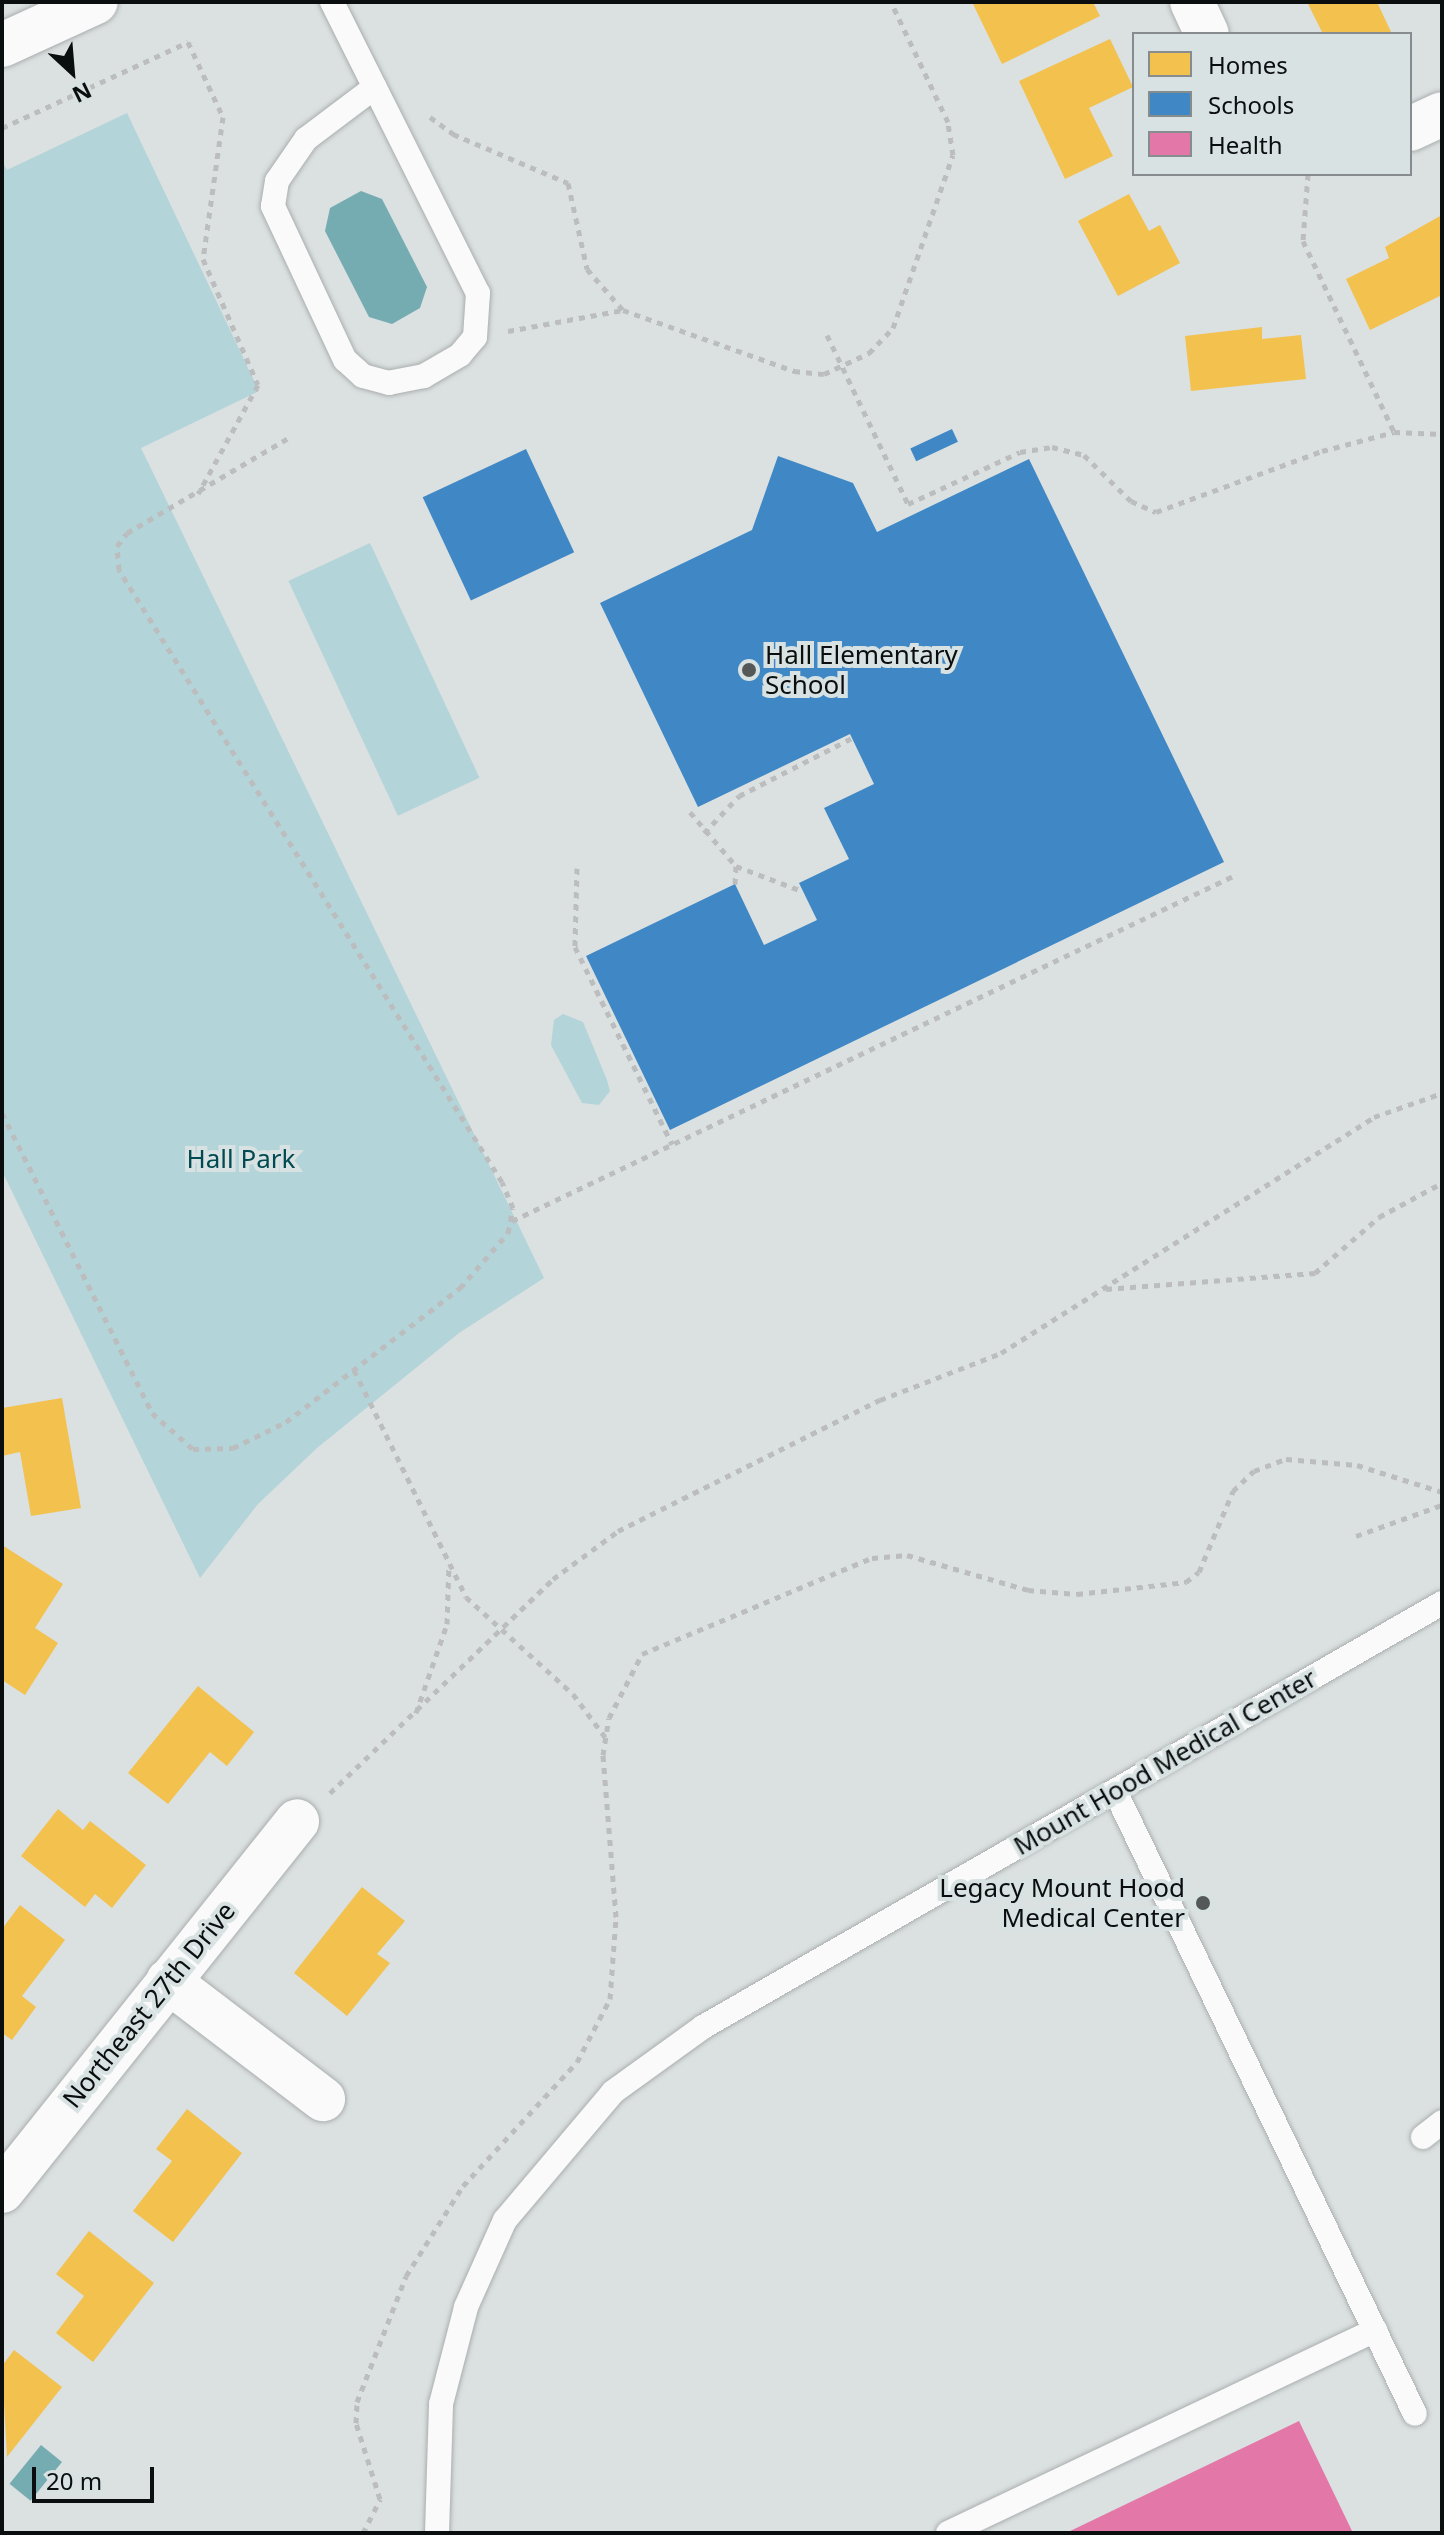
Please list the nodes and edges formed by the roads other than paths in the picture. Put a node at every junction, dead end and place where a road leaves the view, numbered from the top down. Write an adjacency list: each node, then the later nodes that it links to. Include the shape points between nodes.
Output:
1 (96, 2): 5 (street)
2 (332, 2): 6 (lane)
3 (1192, 2): 4 (street)
4 (1206, 32)
5 (2, 45)
6 (375, 87): 6 (lane, via 306,139 277,181 280,231 345,360 363,376 389,383 424,376 475,337 478,293)
7 (1442, 114): 8 (street)
8 (1412, 128)
9 (1440, 1605): 10 (lane, Mount Hood Medical Center)
10 (1115, 1791): 15 (lane); 17 (lane, Mount Hood Medical Center, via 703,2027 613,2092 554,2153 505,2220 466,2307 441,2404)
11 (297, 1821): 12 (street, Northeast 27th Drive)
12 (168, 1981): 13 (street); 14 (street, Northeast 27th Drive)
13 (323, 2099)
14 (2, 2191)
15 (1375, 2330): 16 (lane); 18 (lane)
16 (1415, 2414)
17 (437, 2533)
18 (948, 2533)

